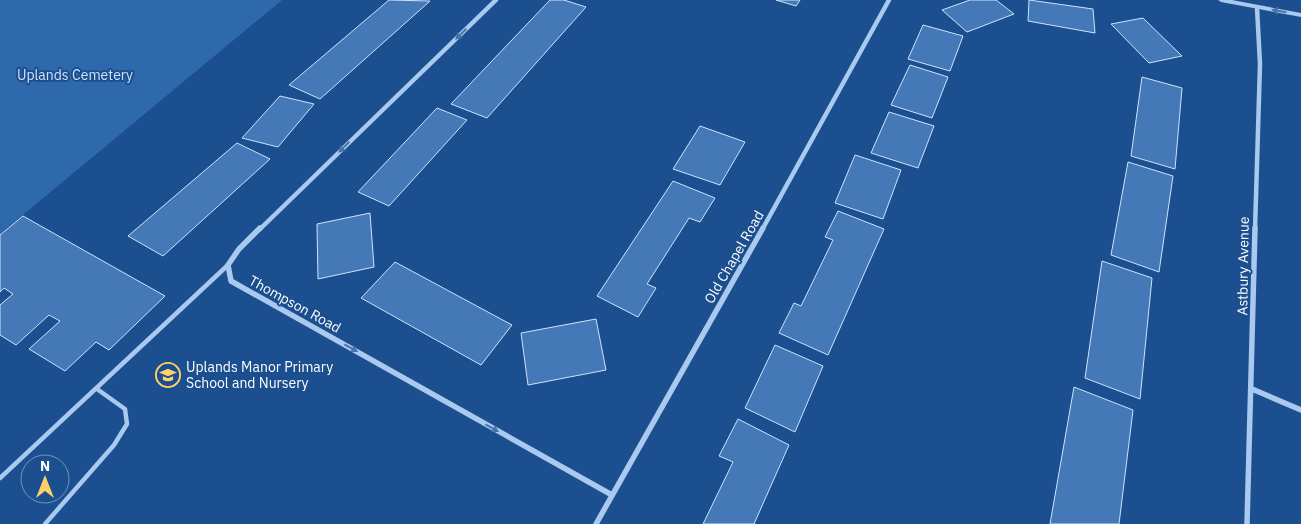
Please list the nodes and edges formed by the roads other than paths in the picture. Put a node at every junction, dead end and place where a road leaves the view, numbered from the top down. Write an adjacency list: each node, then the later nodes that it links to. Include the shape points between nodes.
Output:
1 (496, 0): 7 (street, one-way to 7, via 239,249)
2 (889, 0): 12 (street, Old Chapel Road)
3 (1221, 0): 5 (street)
4 (1254, 0): 5 (street)
5 (1257, 8): 6 (street, one-way to 5); 9 (street, Astbury Avenue, via 1260,64)
6 (1301, 15)
7 (228, 265): 8 (lane); 12 (street, Thompson Road, one-way to 12, via 231,281)
8 (97, 389): 11 (lane); 13 (lane, via 125,408 127,424 114,445)
9 (1252, 390): 10 (street); 15 (street, Astbury Avenue)
10 (1301, 410)
11 (0, 478)
12 (612, 495): 14 (street, Old Chapel Road)
13 (45, 524)
14 (596, 524)
15 (1246, 524)

